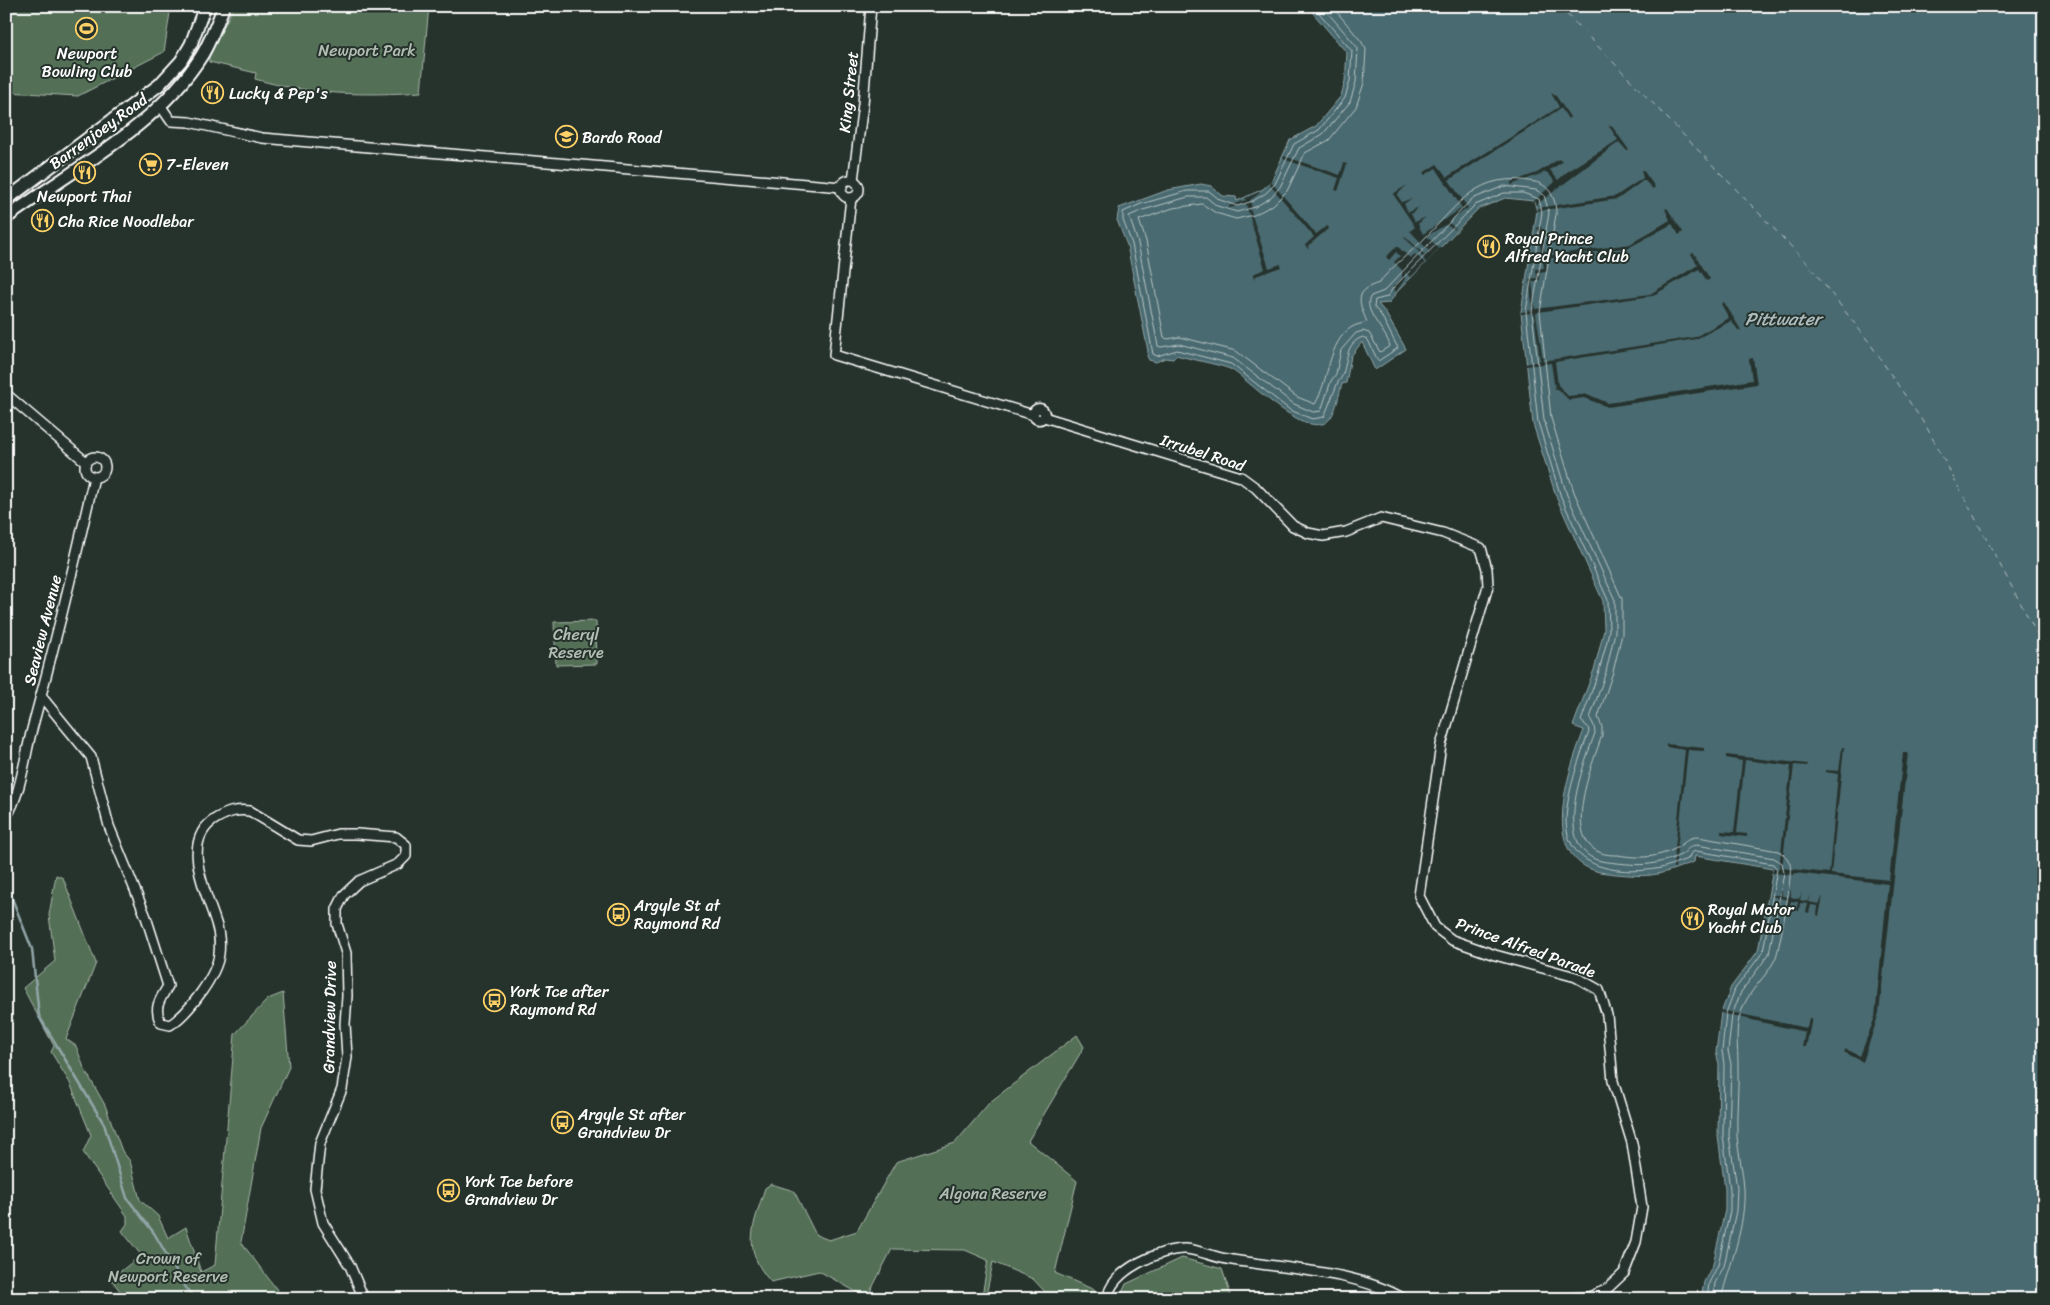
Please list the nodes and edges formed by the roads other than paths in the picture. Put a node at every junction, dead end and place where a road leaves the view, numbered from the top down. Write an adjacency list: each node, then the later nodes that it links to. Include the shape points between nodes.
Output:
1 (205, 6): 4 (main road, Barrenjoey Road, via 181,61)
2 (224, 6): 5 (main road, Barrenjoey Road, via 202,55)
3 (871, 6): 9 (street, King Street)
4 (149, 94): 5 (main road); 6 (main road, Barrenjoey Road)
5 (160, 105): 7 (main road, Barrenjoey Road); 10 (street, via 171,121 262,138)
6 (104, 127): 7 (main road); 8 (main road); 12 (main road, Barrenjoey Road)
7 (126, 133): 8 (main road, Barrenjoey Road)
8 (100, 152): 13 (main road, Barrenjoey Road)
9 (853, 180): 10 (street); 11 (street, via 859,191 857,196)
10 (842, 186): 11 (street, via 843,193)
11 (850, 198): 17 (street, Irrubel Road, via 834,355 1033,414 1040,408 1044,417 1063,424 1241,477 1293,526 1308,532 1323,536 1346,532 1381,518)
12 (6, 200)
13 (6, 218)
14 (6, 394): 15 (street)
15 (86, 462): 16 (street, via 86,472); 16 (street, via 95,457 104,463 102,473)
16 (94, 477): 18 (street, Seaview Avenue)
17 (1481, 548): 23 (street, Prince Alfred Parade, via 1488,586 1441,745 1419,896 1435,927 1452,940 1576,977 1600,990 1607,1016 1612,1081 1632,1143 1642,1207 1636,1242 1622,1276 1606,1290 1589,1297)
18 (41, 696): 19 (street, Seaview Avenue, via 15,796); 20 (street, Grandview Drive, via 91,757 109,826 146,917 168,986 156,1013 161,1023 170,1025 179,1019 212,976 219,954 217,925 203,890 198,860 198,846 204,831 213,821 228,812 241,810 298,840 357,834 396,837 406,845 406,856 398,864 360,881 344,895 337,910 337,924 346,953 344,1024 347,1057 342,1089 320,1143 315,1189 323,1222 350,1266)
19 (6, 817)
20 (364, 1299)
21 (1108, 1299): 22 (street, via 1112,1284 1130,1266 1166,1252 1186,1249 1225,1259 1349,1279 1386,1288)
22 (1404, 1299)
23 (1552, 1299)

